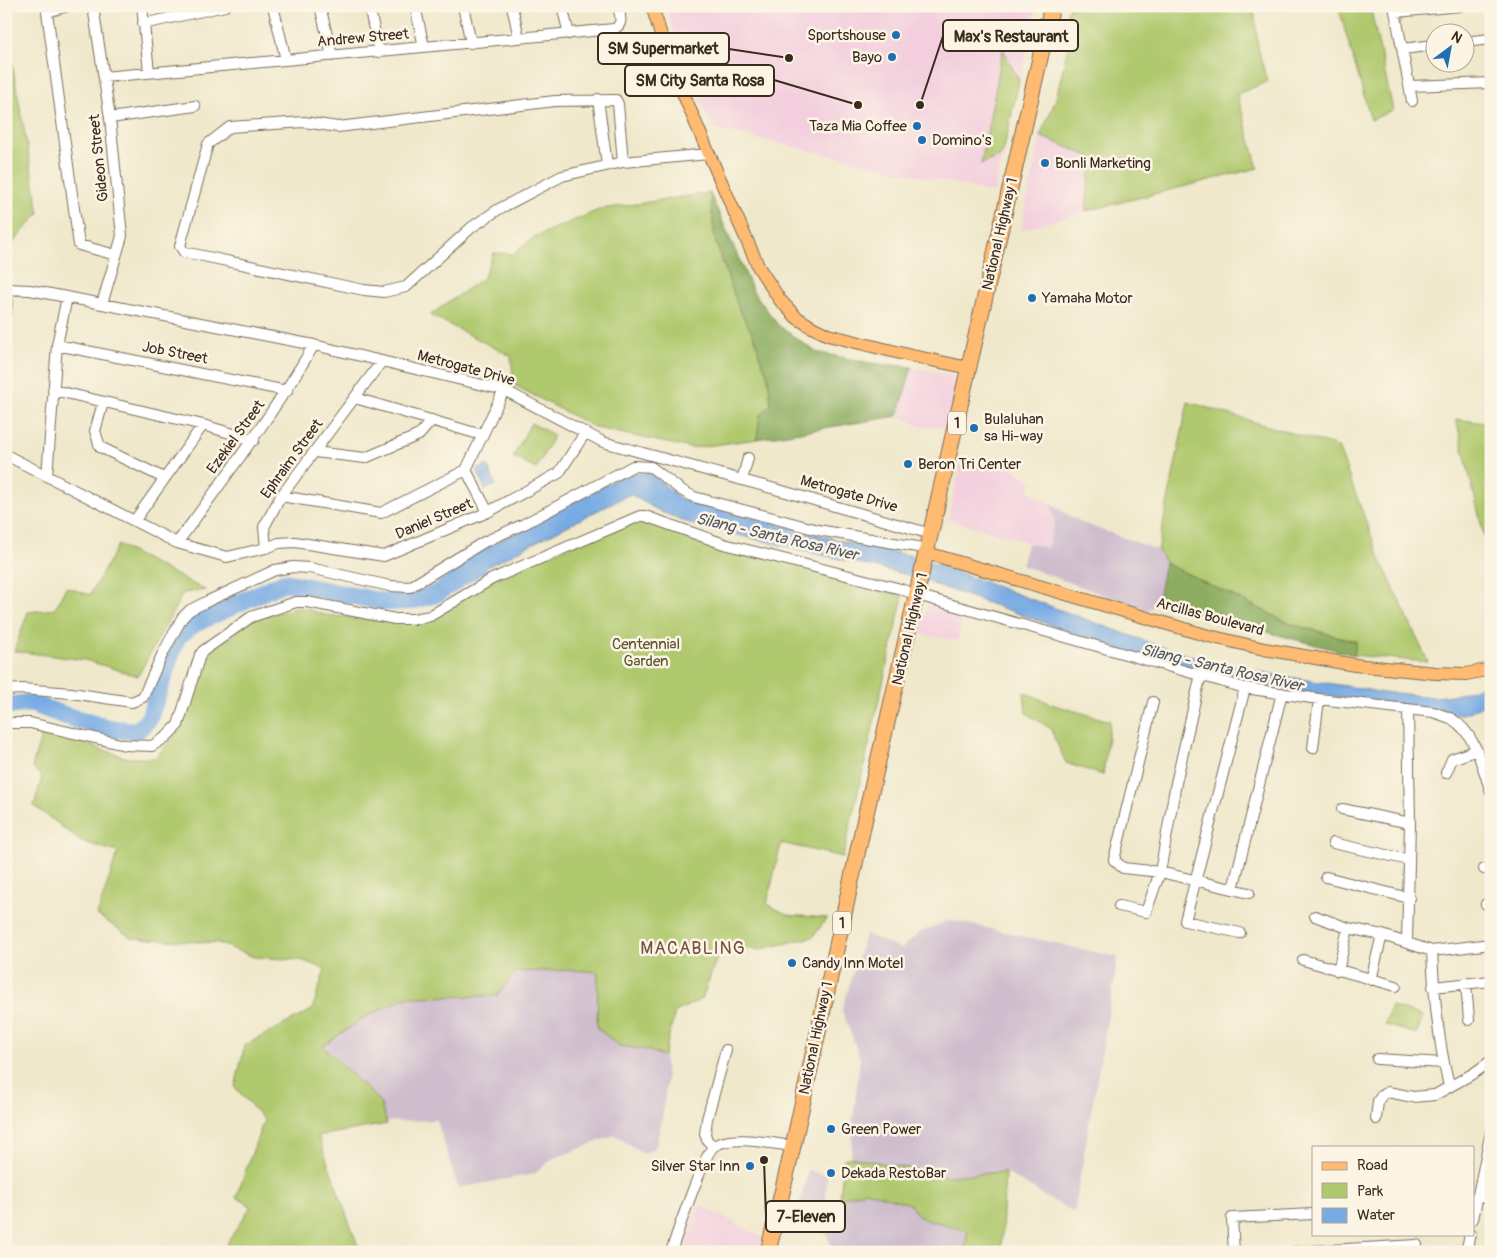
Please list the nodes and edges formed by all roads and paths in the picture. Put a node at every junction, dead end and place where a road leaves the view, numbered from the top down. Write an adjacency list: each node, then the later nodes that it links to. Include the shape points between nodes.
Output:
1 (68, 6): 40 (street, via 47,12 79,245)
2 (93, 6): 30 (street, Gideon Street)
3 (142, 6): 17 (street)
4 (225, 6): 17 (street)
5 (273, 6): 28 (street)
6 (320, 6): 27 (street)
7 (369, 6): 26 (street)
8 (415, 6): 24 (street)
9 (463, 6): 22 (street)
10 (512, 6): 19 (street)
11 (562, 6): 18 (street)
12 (618, 6): 18 (street, Andrew Street, via 619,27)
13 (652, 6): 37 (main road, via 668,58)
14 (1052, 6): 48 (highway, National Highway 1 / 1)
15 (1460, 6): 16 (street)
16 (1395, 9): 25 (street)
17 (143, 24): 29 (street)
18 (568, 34): 19 (street, Andrew Street)
19 (519, 38): 22 (street, Andrew Street)
20 (1491, 39): 21 (street)
21 (1474, 41)
22 (471, 43): 24 (street, Andrew Street)
23 (1424, 46): 25 (street)
24 (424, 47): 26 (street, Andrew Street)
25 (1403, 48): 32 (street)
26 (379, 52): 27 (street, Andrew Street)
27 (332, 56): 28 (street, Andrew Street)
28 (286, 60): 29 (street, Andrew Street)
29 (149, 72): 30 (street, Andrew Street)
30 (104, 77): 36 (street, Gideon Street)
31 (1491, 83): 32 (street)
32 (1410, 86): 34 (street)
33 (598, 99): 38 (street, via 616,100 618,104); 39 (street); 39 (street, via 555,101 338,127 304,122 230,127 208,144 180,246 184,252 384,292 406,287 472,227 499,209 562,176)
34 (1412, 101)
35 (195, 106): 36 (street)
36 (110, 118): 40 (street, Gideon Street, via 122,236)
37 (709, 154): 38 (street); 48 (main road, via 759,268 775,294 796,316 828,335)
38 (623, 162): 39 (street)
39 (607, 165)
40 (116, 255): 43 (street, Gideon Street)
41 (7, 289): 42 (street, Metrogate Drive); 44 (street)
42 (67, 297): 43 (street, Metrogate Drive); 45 (street)
43 (102, 304): 46 (street, Metrogate Drive)
44 (6, 313)
45 (57, 345): 49 (street); 51 (street, Job Street)
46 (314, 345): 47 (street, Metrogate Drive); 51 (street, Ezekiel Street)
47 (382, 361): 50 (street, Metrogate Drive); 52 (street, Ephraim Street)
48 (970, 368): 70 (highway, National Highway 1 / 1)
49 (53, 390): 53 (street); 63 (street)
50 (504, 390): 56 (street, Metrogate Drive); 57 (street)
51 (287, 391): 58 (street, Ezekiel Street)
52 (355, 398): 54 (street); 59 (street, Ephraim Street)
53 (103, 403): 55 (street); 64 (street, via 95,430 100,448)
54 (432, 420): 57 (street); 59 (street, via 419,434 365,458)
55 (203, 424): 58 (street); 64 (street)
56 (586, 433): 65 (street, Metrogate Drive, via 603,442); 67 (street, Daniel Street, via 558,473)
57 (482, 435): 62 (street)
58 (254, 440): 69 (street, Ezekiel Street)
59 (315, 452): 66 (street, Ephraim Street)
60 (6, 455): 63 (street)
61 (748, 458): 65 (street)
62 (466, 470): 66 (street, via 381,513); 67 (street)
63 (46, 476): 68 (street)
64 (164, 478): 68 (street)
65 (742, 480): 70 (street, Metrogate Drive)
66 (281, 496): 71 (street, Ephraim Street, via 264,527)
67 (488, 512): 71 (street, Daniel Street, via 384,556 295,542)
68 (135, 520): 69 (street)
69 (177, 543): 71 (street, via 227,557)
70 (928, 545): 72 (highway, National Highway 1 / 1); 73 (main road, Arcillas Boulevard, via 1205,635 1264,649 1355,665 1436,673 1466,674); 76 (street, via 818,530 756,514 694,496 650,467 633,466 484,542 410,587 293,567 275,570 208,601 182,618 144,698 132,702 22,688)
71 (266, 548)
72 (918, 594): 74 (street); 81 (street, via 724,544 640,516 492,579 430,616 395,619 307,602 296,602 251,616 203,651 178,725 152,746 125,745 30,723); 120 (highway, National Highway 1 / 1)
73 (1491, 669)
74 (1202, 674): 75 (street); 90 (street, via 1176,783)
75 (1245, 688): 77 (street); 92 (street)
76 (6, 690)
77 (1282, 693): 78 (street); 93 (street)
78 (1319, 699): 80 (street); 82 (street)
79 (1153, 702): 90 (street, via 1114,860 1124,868)
80 (1408, 709): 83 (street, via 1450,718 1464,728); 87 (street)
81 (6, 723)
82 (1313, 748)
83 (1477, 750): 84 (street, via 1452,759); 85 (street)
84 (1446, 773)
85 (1491, 792)
86 (1342, 809): 87 (street)
87 (1410, 823): 89 (street)
88 (1333, 842): 89 (street)
89 (1409, 860): 95 (street)
90 (1160, 872): 92 (street); 96 (street, via 1146,912)
91 (1326, 877): 95 (street)
92 (1195, 880): 93 (street); 99 (street, via 1185,921)
93 (1233, 889): 94 (street)
94 (1249, 893)
95 (1409, 898): 101 (street)
96 (1119, 906)
97 (1315, 916): 98 (street)
98 (1348, 928): 100 (street); 105 (street)
99 (1240, 933)
100 (1382, 935): 101 (street); 106 (street)
101 (1407, 942): 103 (street)
102 (1491, 944): 103 (street)
103 (1432, 951): 110 (street)
104 (1304, 960): 105 (street)
105 (1338, 971): 106 (street)
106 (1370, 980): 109 (street)
107 (1491, 981): 108 (street)
108 (1466, 983): 110 (street); 111 (street)
109 (1396, 986)
110 (1433, 987): 115 (street)
111 (1469, 1020)
112 (726, 1050): 119 (street, via 705,1134)
113 (1377, 1059): 115 (street)
114 (1491, 1061): 116 (street)
115 (1443, 1063): 116 (street)
116 (1449, 1086): 117 (street, via 1435,1094 1413,1097 1388,1092 1378,1101)
117 (1376, 1119)
118 (1491, 1132): 122 (street)
119 (713, 1146): 120 (street, via 749,1141); 127 (street, via 699,1174)
120 (793, 1146): 128 (highway, National Highway 1 / 1)
121 (1491, 1195): 122 (street)
122 (1476, 1199): 123 (street)
123 (1474, 1212)
124 (1312, 1214): 129 (street, via 1232,1218)
125 (1470, 1236): 131 (street)
126 (1416, 1248): 130 (street)
127 (675, 1251)
128 (768, 1252)
129 (1234, 1252)
130 (1294, 1252)
131 (1466, 1252)

